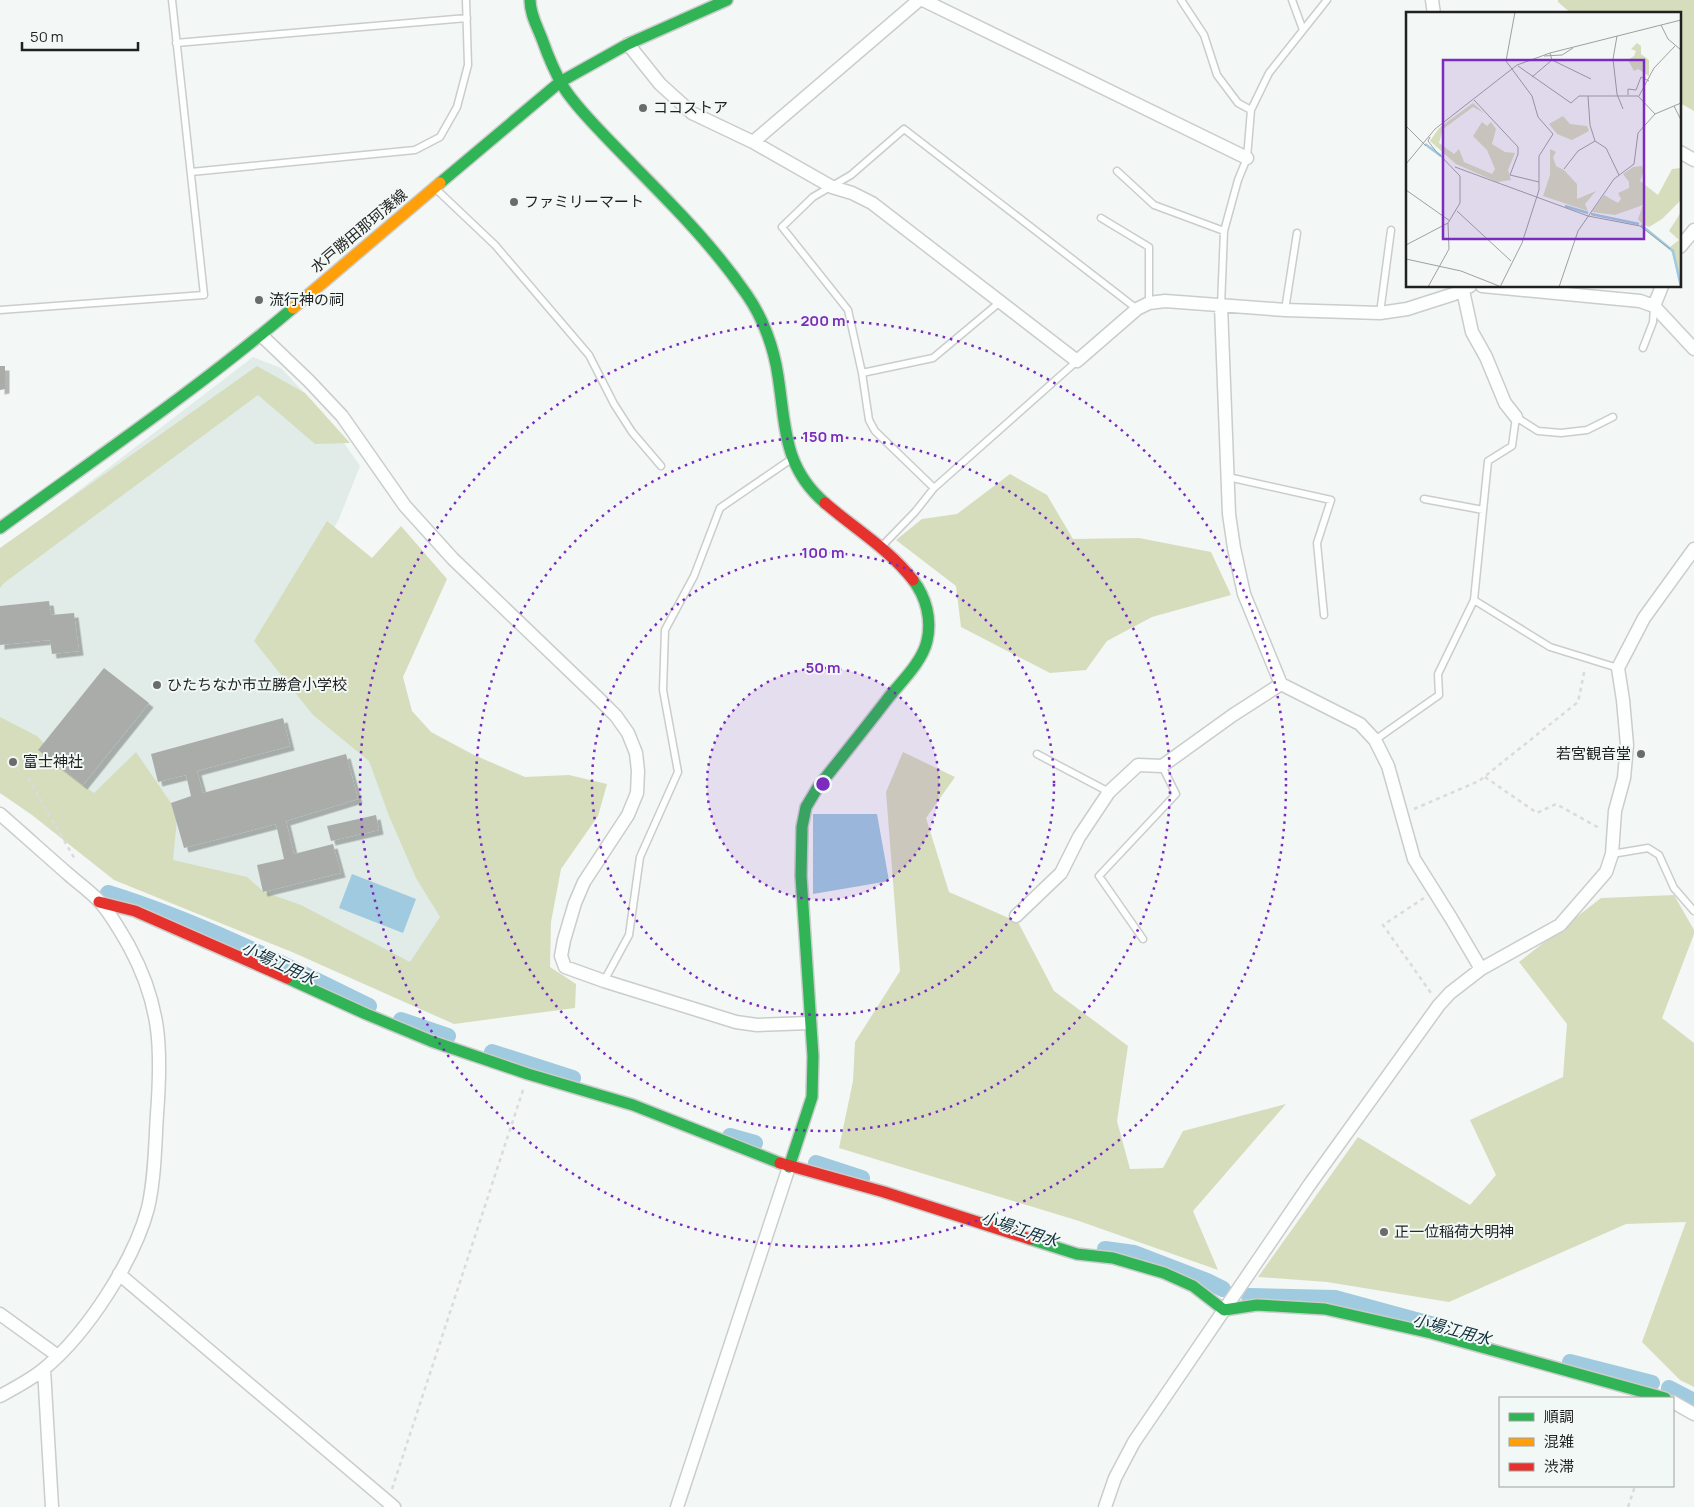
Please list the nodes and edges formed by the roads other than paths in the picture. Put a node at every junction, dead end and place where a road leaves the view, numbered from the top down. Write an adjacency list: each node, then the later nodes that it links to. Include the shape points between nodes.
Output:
1 (172, 0): 11 (lane)
2 (466, 0): 9 (lane)
3 (530, 0): 13 (street, via 530,10)
4 (727, 0): 12 (street, 水戸勝田那珂湊線)
5 (921, 0): 15 (street); 17 (street)
6 (1182, 0): 14 (lane, via 1204,35 1217,76 1238,103)
7 (1292, 0): 10 (lane)
8 (1327, 0): 10 (lane)
9 (467, 18): 11 (lane); 20 (lane, via 468,66 457,107 440,137 415,150)
10 (1303, 30): 14 (lane, via 1269,73)
11 (176, 43): 20 (lane)
12 (628, 44): 13 (street, 水戸勝田那珂湊線); 15 (street, via 660,84 692,113)
13 (560, 82): 21 (street, 水戸勝田那珂湊線); 49 (street, via 583,112 714,251 752,303 770,343 778,374 784,432)
14 (1252, 110): 17 (lane)
15 (753, 142): 22 (street)
16 (1682, 153): 18 (street)
17 (1247, 158): 24 (lane)
18 (1694, 160)
19 (1117, 171): 24 (lane, via 1154,205)
20 (192, 172): 39 (lane, via 204,295)
21 (434, 187): 42 (street, 水戸勝田那珂湊線); 50 (lane, via 495,245 589,355 632,432)
22 (832, 187): 34 (street, via 872,203); 38 (lane, via 851,175 904,129); 46 (lane, via 813,197 782,227 848,310)
23 (1101, 218): 35 (lane, via 1149,247)
24 (1224, 230): 36 (lane)
25 (1391, 230): 41 (lane)
26 (1694, 230): 28 (street)
27 (1296, 233): 40 (lane)
28 (1682, 245)
29 (1463, 288): 41 (street, via 1406,309)
30 (1465, 288): 47 (street, via 1472,332 1505,403)
31 (1533, 288): 33 (street)
32 (1661, 288): 37 (street)
33 (1558, 289): 37 (street)
34 (1000, 302): 45 (street); 46 (lane, via 933,358)
35 (1149, 303): 36 (street, via 1165,301); 38 (street)
36 (1221, 306): 40 (street); 51 (street)
37 (1654, 306): 43 (lane, via 1653,322); 44 (street)
38 (1138, 309): 45 (street)
39 (0, 310)
40 (1285, 310): 41 (street)
41 (1380, 314)
42 (261, 335): 55 (street, 水戸勝田那珂湊線); 73 (street, via 342,416 405,506 453,559 598,698 628,733 636,753 636,793 628,815 584,882 572,912 561,956 565,967)
43 (1643, 348)
44 (1694, 349)
45 (1077, 362): 52 (lane)
46 (862, 373): 52 (lane, via 875,431)
47 (1516, 417): 48 (lane, via 1538,430 1561,433 1586,430); 54 (lane, via 1512,446 1488,461)
48 (1613, 418)
49 (792, 458): 56 (street, via 815,494); 73 (lane, via 720,508 694,576 665,630 663,690 678,772 640,857 629,934)
50 (661, 466)
51 (1228, 477): 59 (lane, via 1331,500 1317,543); 61 (street, via 1229,514 1244,594)
52 (934, 488): 56 (lane)
53 (1424, 499): 54 (lane)
54 (1483, 510): 58 (lane)
55 (0, 528)
56 (880, 548): 74 (street, via 902,564 920,586 927,604 928,639 911,670 818,787 806,807 800,876)
57 (1693, 553): 60 (street, via 1644,618)
58 (1474, 600): 60 (lane, via 1550,648); 62 (lane, via 1438,674 1439,695)
59 (1324, 615)
60 (1618, 668): 67 (street, via 1627,745 1624,778 1615,810)
61 (1281, 684): 62 (street, via 1360,724); 64 (street)
62 (1375, 740): 72 (street, via 1388,766 1414,859)
63 (1037, 754): 65 (lane)
64 (1162, 766): 65 (street, via 1138,765); 71 (lane, via 1176,794 1099,876)
65 (1109, 792): 70 (street, via 1078,838 1061,873)
66 (0, 814): 68 (street)
67 (1612, 854): 69 (lane, via 1648,848 1659,855 1674,888); 72 (street, via 1606,872 1560,925)
68 (100, 902): 75 (street, via 134,911 423,1038 633,1105); 76 (street, via 145,978 159,1032 160,1068 152,1186 142,1227)
69 (1694, 911)
70 (1016, 916)
71 (1143, 939)
72 (1482, 969): 77 (street, via 1439,1005)
73 (604, 981): 74 (street, via 736,1022 757,1025)
74 (810, 1023): 75 (street, via 812,1097)
75 (789, 1167): 77 (street, via 884,1192 1077,1254 1113,1258 1164,1273 1192,1286); 87 (street)
76 (119, 1274): 79 (street, via 84,1327); 85 (street)
77 (1224, 1310): 82 (street, via 1258,1305 1324,1309 1431,1333); 88 (street, via 1134,1442 1115,1478)
78 (0, 1314): 79 (street)
79 (58, 1356): 80 (street)
80 (44, 1369): 81 (street); 86 (street)
81 (0, 1396)
82 (1666, 1396)
83 (1674, 1401): 84 (street)
84 (1694, 1414)
85 (391, 1504)
86 (52, 1507)
87 (677, 1507)
88 (1106, 1507)

